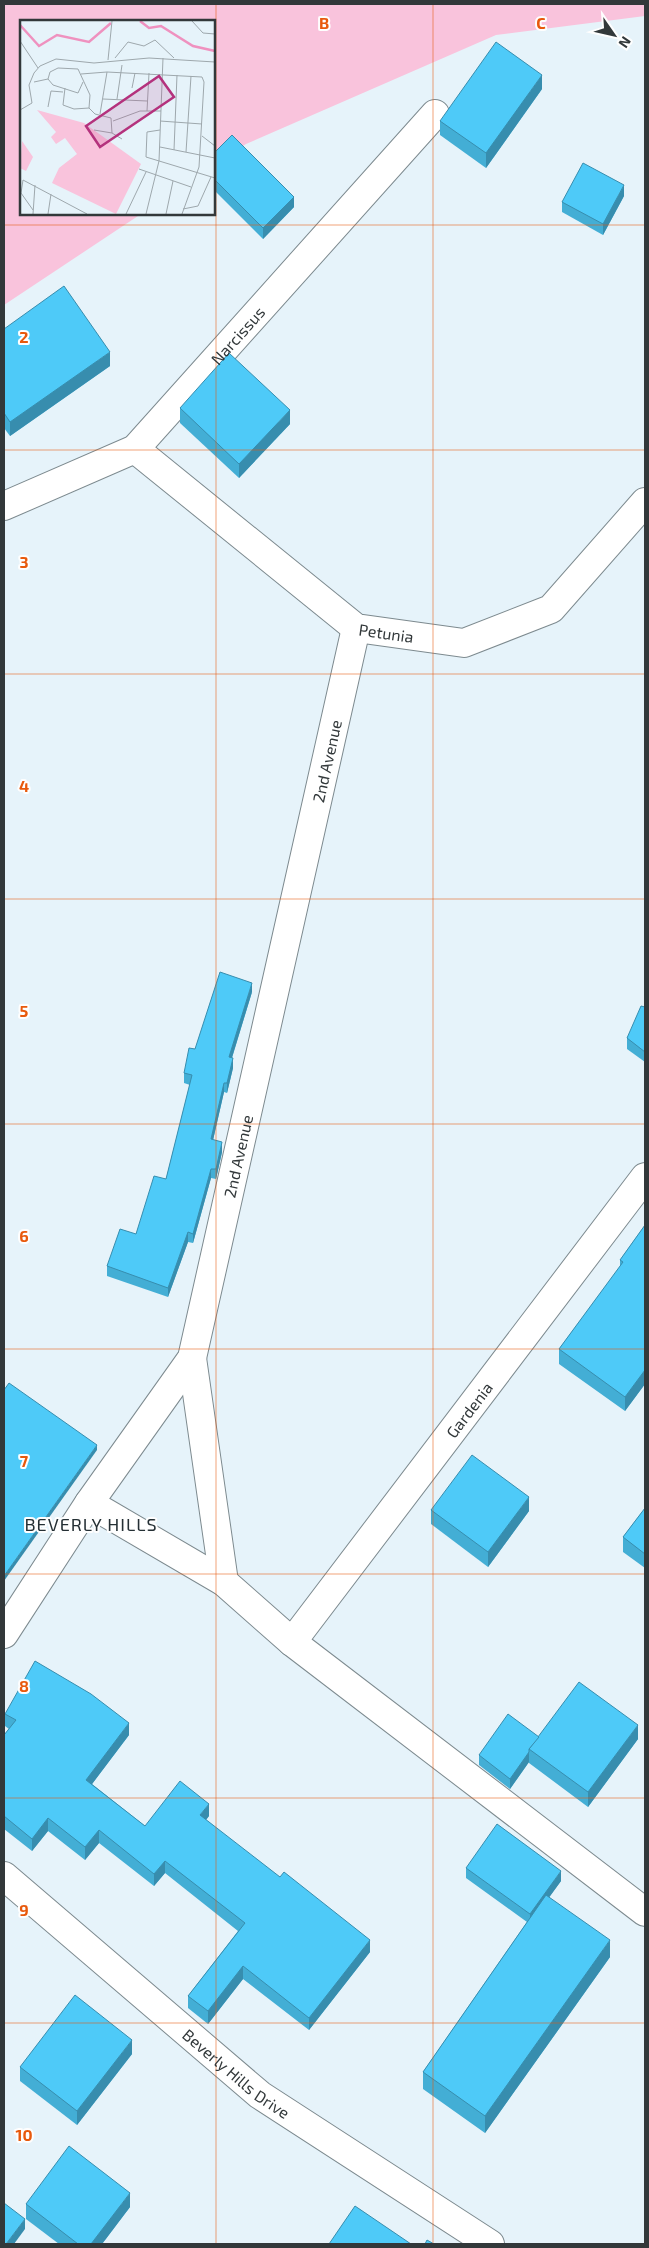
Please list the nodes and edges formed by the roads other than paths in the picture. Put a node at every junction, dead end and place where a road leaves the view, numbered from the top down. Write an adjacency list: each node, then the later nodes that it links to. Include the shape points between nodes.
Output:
1 (436, 114): 2 (street, Narcissus)
2 (135, 448): 4 (street, Narcissus); 5 (street, Petunia)
3 (645, 502): 5 (street, Petunia, via 550,609 464,643)
4 (4, 506)
5 (356, 628): 7 (street, 2nd Avenue)
6 (645, 1177): 11 (street, Gardenia)
7 (192, 1358): 8 (street, 2nd Avenue); 9 (street)
8 (90, 1503): 9 (street); 10 (street, 2nd Avenue)
9 (224, 1582): 11 (street)
10 (4, 1634)
11 (292, 1642): 13 (street)
12 (4, 1876): 14 (street, Beverly Hills Drive, via 260,2095)
13 (645, 1912)
14 (490, 2244)

